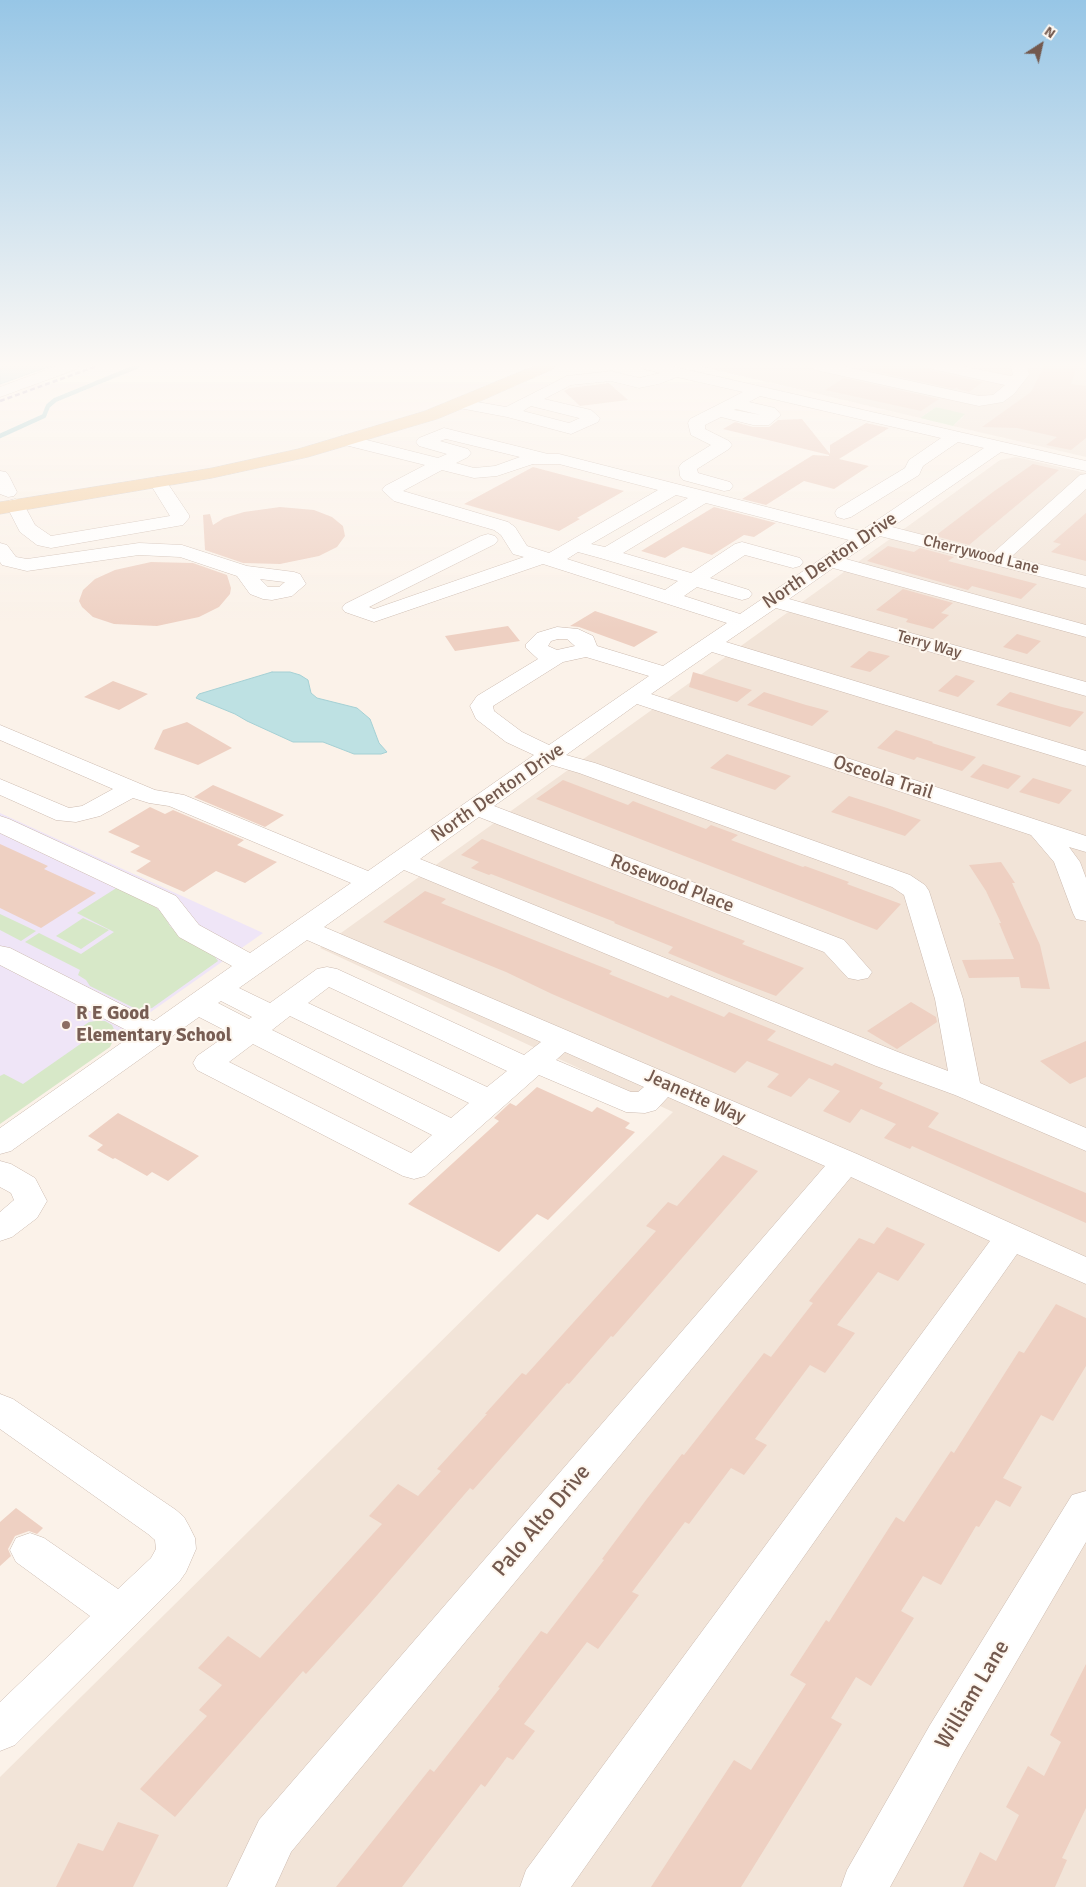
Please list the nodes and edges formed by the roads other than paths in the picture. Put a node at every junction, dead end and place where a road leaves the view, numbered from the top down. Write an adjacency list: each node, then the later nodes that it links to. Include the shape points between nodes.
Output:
1 (230, 454): 18 (main road)
2 (291, 454): 16 (main road)
3 (401, 454): 12 (street)
4 (460, 454): 12 (street)
5 (466, 454): 13 (street)
6 (527, 454): 11 (street)
7 (709, 454): 20 (street, via 688,467 689,476 792,505)
8 (929, 454): 21 (street, via 915,464 913,471 837,511)
9 (986, 454): 21 (street, North Denton Drive)
10 (1033, 454): 14 (street)
11 (542, 458): 13 (street); 17 (street)
12 (439, 464): 13 (street, via 474,472 497,471); 28 (street, via 391,490 400,497 501,526 520,550)
13 (511, 466)
14 (1086, 466)
15 (1086, 479): 29 (street)
16 (158, 482): 18 (main road); 22 (street, via 180,515 176,521 61,542 44,541)
17 (672, 490): 19 (street); 25 (street)
18 (5, 495): 22 (street)
19 (702, 497): 20 (street); 27 (street)
20 (804, 513): 21 (street); 33 (street, via 775,538 799,556 742,548)
21 (875, 530): 29 (street, Cherrywood Lane); 30 (street, North Denton Drive)
22 (32, 531): 24 (street)
23 (488, 540): 28 (street, via 352,608 374,616)
24 (0, 542)
25 (575, 545): 27 (street); 28 (street)
26 (0, 549): 31 (street, via 9,561 27,565 139,549 165,549 198,555)
27 (608, 554): 33 (street)
28 (547, 558): 35 (street)
29 (996, 559): 32 (street, Cherrywood Lane)
30 (830, 561): 36 (street, North Denton Drive); 38 (street)
31 (244, 572)
32 (1084, 579)
33 (694, 580): 34 (street); 35 (street)
34 (742, 594)
35 (668, 597): 37 (street)
36 (772, 600): 37 (street, North Denton Drive); 41 (street, Terry Way)
37 (742, 621): 39 (street, North Denton Drive)
38 (1086, 631)
39 (709, 644): 40 (street, North Denton Drive); 45 (street)
40 (665, 674): 42 (street, North Denton Drive); 44 (street, via 588,650 556,657 481,706 484,714 514,737)
41 (1086, 689)
42 (634, 696): 44 (street, North Denton Drive); 50 (street, Osceola Trail)
43 (0, 732): 47 (street)
44 (550, 756): 48 (street, North Denton Drive); 65 (street, via 901,882 916,891 949,1000)
45 (1086, 759)
46 (0, 786): 47 (street, via 65,815 91,811)
47 (131, 789): 53 (street, via 148,796 175,800)
48 (477, 808): 52 (street, North Denton Drive); 58 (street, Rosewood Place, via 834,946)
49 (0, 824): 57 (street, via 167,902 189,931)
50 (1040, 830): 51 (street); 54 (street, Osceola Trail, via 1068,862)
51 (1086, 844)
52 (401, 860): 53 (street, North Denton Drive); 65 (street, via 887,1059)
53 (370, 881): 55 (street, North Denton Drive)
54 (1086, 913)
55 (302, 928): 57 (street, North Denton Drive); 62 (street, Jeanette Way)
56 (0, 954): 61 (street)
57 (250, 965): 59 (street, North Denton Drive)
58 (858, 972)
59 (207, 996): 60 (street); 61 (street, North Denton Drive)
60 (270, 1017): 63 (street, via 327,975); 66 (street); 67 (street); 67 (street, via 208,1063 414,1168)
61 (155, 1033): 69 (street, North Denton Drive)
62 (562, 1039): 63 (street); 64 (street, Jeanette Way)
63 (531, 1065): 64 (street, via 626,1102 645,1103); 66 (street)
64 (665, 1083): 70 (street, Jeanette Way)
65 (966, 1088): 68 (street)
66 (490, 1101): 67 (street)
67 (455, 1132)
68 (1086, 1140)
69 (0, 1143)
70 (846, 1162): 73 (street, Jeanette Way); 80 (street, Palo Alto Drive, via 275,1836)
71 (0, 1172): 72 (street, via 24,1186 31,1201 25,1210)
72 (0, 1229)
73 (1010, 1237): 74 (street, Jeanette Way); 81 (street)
74 (1086, 1271)
75 (0, 1410): 78 (street, via 170,1529 176,1549 172,1560)
76 (1086, 1507): 82 (street, William Lane, via 946,1740)
77 (30, 1550): 78 (street)
78 (120, 1614): 79 (street)
79 (0, 1731)
80 (250, 1887)
81 (543, 1887)
82 (864, 1887)

